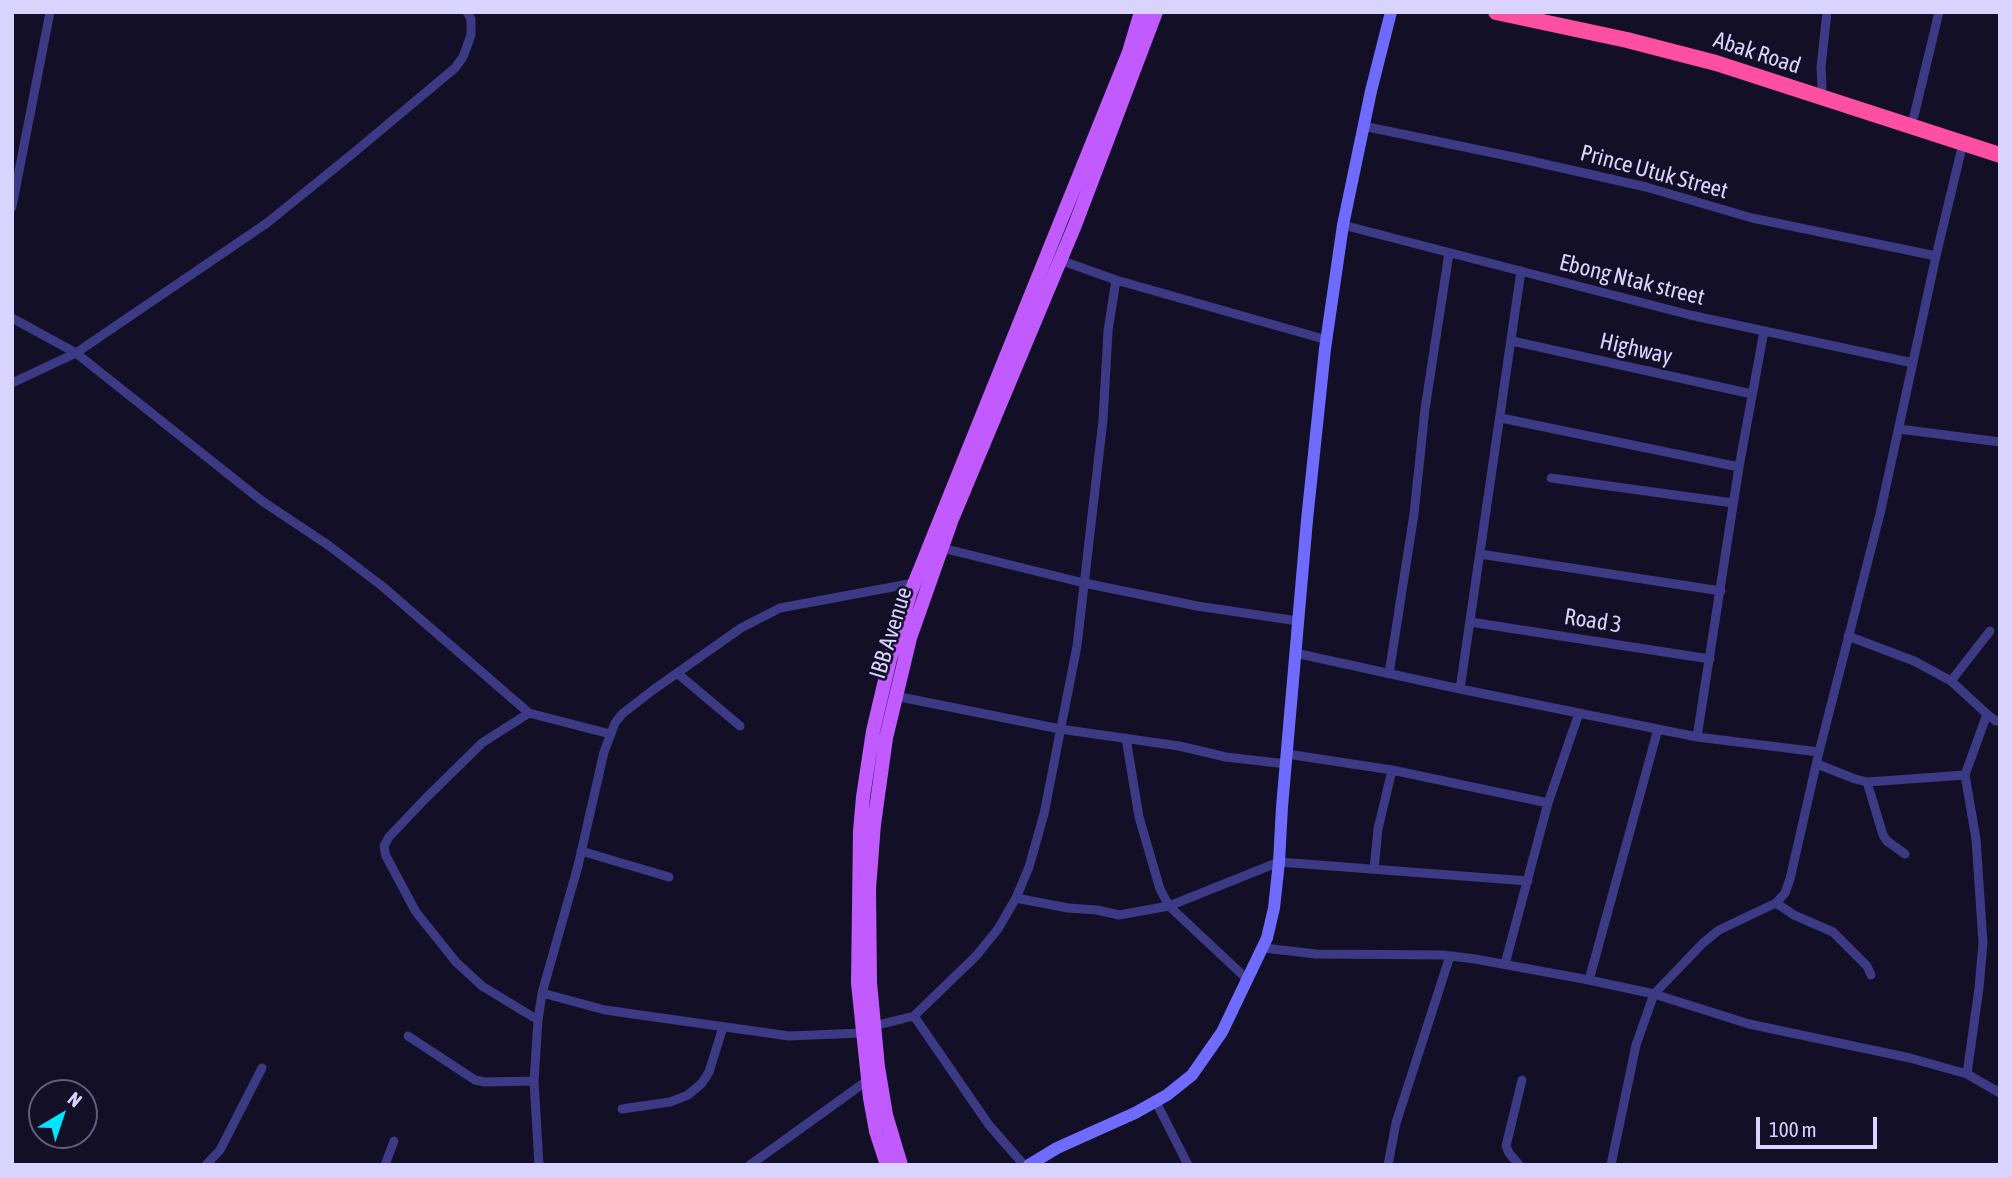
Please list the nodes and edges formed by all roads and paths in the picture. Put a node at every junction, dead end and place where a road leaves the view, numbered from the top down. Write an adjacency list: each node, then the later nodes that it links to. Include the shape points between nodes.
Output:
1 (50, 12): 16 (street)
2 (467, 12): 27 (street, via 471,35 455,68 267,222)
3 (1141, 12): 39 (main road, via 1120,76)
4 (1156, 12): 20 (main road, IBB Avenue)
5 (1391, 12): 12 (street)
6 (1496, 12): 13 (highway, Abak Road, via 1716,62)
7 (1541, 12): 10 (highway, Abak Road, via 1674,42)
8 (1827, 12): 10 (street)
9 (1939, 12): 11 (street)
10 (1822, 88): 11 (highway, Abak Road)
11 (1914, 116): 14 (highway, Abak Road)
12 (1363, 126): 17 (street); 19 (street, Prince Utuk Street, via 1646,187 1752,218)
13 (1963, 144): 15 (highway, Abak Road); 19 (street)
14 (2000, 144)
15 (2000, 155)
16 (12, 207)
17 (1343, 225): 18 (street, Ebong Ntak street); 25 (street)
18 (1449, 253): 21 (street, Ebong Ntak street); 49 (street)
19 (1936, 256): 28 (street)
20 (1060, 260): 22 (street); 37 (main road, IBB Avenue)
21 (1521, 271): 24 (street, Ebong Ntak street); 26 (street)
22 (1116, 280): 25 (street); 40 (street)
23 (12, 318): 27 (street)
24 (1764, 331): 28 (street, Ebong Ntak street); 30 (street)
25 (1327, 340): 42 (street)
26 (1512, 341): 30 (street, Highway); 31 (street)
27 (76, 353): 29 (street); 53 (street, via 262,501 382,586)
28 (1913, 363): 32 (street)
29 (12, 383)
30 (1752, 394): 34 (street)
31 (1501, 418): 34 (street); 38 (street)
32 (1899, 429): 33 (street); 45 (street)
33 (2000, 442)
34 (1739, 467): 36 (street)
35 (1551, 478): 36 (street)
36 (1733, 503): 41 (street)
37 (942, 548): 40 (street); 52 (main road, IBB Avenue)
38 (1480, 554): 41 (street); 43 (street)
39 (914, 583): 48 (street, via 780,608 741,628); 90 (main road, via 887,671 863,797 858,983)
40 (1084, 583): 42 (street, via 1197,607); 58 (street)
41 (1721, 591): 47 (street)
42 (1298, 621): 46 (street)
43 (1470, 622): 47 (street, Road 3); 51 (street)
44 (1990, 631): 50 (street)
45 (1848, 636): 50 (street, via 1914,661); 63 (street)
46 (1296, 653): 49 (street); 64 (street)
47 (1710, 659): 61 (street)
48 (677, 673): 57 (street); 60 (street, via 622,714)
49 (1389, 674): 51 (street)
50 (1951, 681): 55 (street)
51 (1460, 690): 54 (street)
52 (895, 696): 58 (street); 90 (main road, IBB Avenue, via 879,774 869,889)
53 (529, 713): 60 (street); 88 (street, via 482,743 384,846 416,912 456,962 482,986)
54 (1579, 713): 59 (street); 69 (street)
55 (1987, 714): 56 (street); 67 (street)
56 (2000, 721)
57 (740, 726)
58 (1060, 729): 62 (street); 76 (street, via 1044,814)
59 (1658, 729): 61 (street); 84 (street)
60 (610, 734): 70 (street)
61 (1697, 737): 63 (street)
62 (1126, 738): 64 (street, via 1226,757); 78 (street, via 1139,817)
63 (1819, 752): 65 (street)
64 (1286, 759): 66 (street); 72 (street)
65 (1816, 764): 68 (street); 77 (street, via 1790,879)
66 (1392, 770): 69 (street); 73 (street)
67 (1965, 775): 68 (street); 93 (street, via 1976,839 1983,943)
68 (1867, 782): 71 (street, via 1883,835)
69 (1548, 803): 75 (street)
70 (582, 850): 74 (street); 85 (street)
71 (1905, 854)
72 (1279, 862): 73 (street); 78 (street); 79 (street)
73 (1374, 869): 75 (street)
74 (669, 877)
75 (1528, 881): 81 (street)
76 (1016, 898): 78 (street, via 1119,915); 87 (street, via 976,956)
77 (1776, 903): 82 (street, via 1833,932); 86 (street, via 1719,930)
78 (1169, 906): 83 (street)
79 (1264, 948): 80 (street, via 1316,954); 83 (street)
80 (1450, 956): 81 (street); 109 (street, via 1396,1123)
81 (1505, 964): 84 (street)
82 (1871, 975)
83 (1248, 980): 98 (street, via 1199,1067)
84 (1589, 980): 86 (street)
85 (542, 993): 88 (street); 89 (street, via 606,1010)
86 (1654, 994): 93 (street, via 1749,1024); 111 (street, via 1636,1045)
87 (914, 1016): 90 (street); 107 (street, via 989,1125)
88 (538, 1020): 96 (street)
89 (723, 1027): 90 (street, via 789,1037); 99 (street, via 709,1072 688,1095)
90 (868, 1029): 94 (main road); 106 (main road, IBB Avenue)
91 (408, 1036): 96 (street, via 475,1080)
92 (262, 1068): 101 (street, via 220,1150)
93 (1967, 1074): 97 (street)
94 (868, 1080): 104 (street); 105 (main road)
95 (1522, 1080): 110 (street, via 1506,1146)
96 (534, 1081): 103 (street)
97 (2000, 1093)
98 (1156, 1102): 107 (street); 108 (street)
99 (622, 1109)
100 (394, 1141): 102 (street)
101 (206, 1165)
102 (385, 1165)
103 (539, 1165)
104 (750, 1165)
105 (887, 1165)
106 (901, 1165)
107 (1027, 1165)
108 (1188, 1165)
109 (1388, 1165)
110 (1519, 1165)
111 (1610, 1165)

